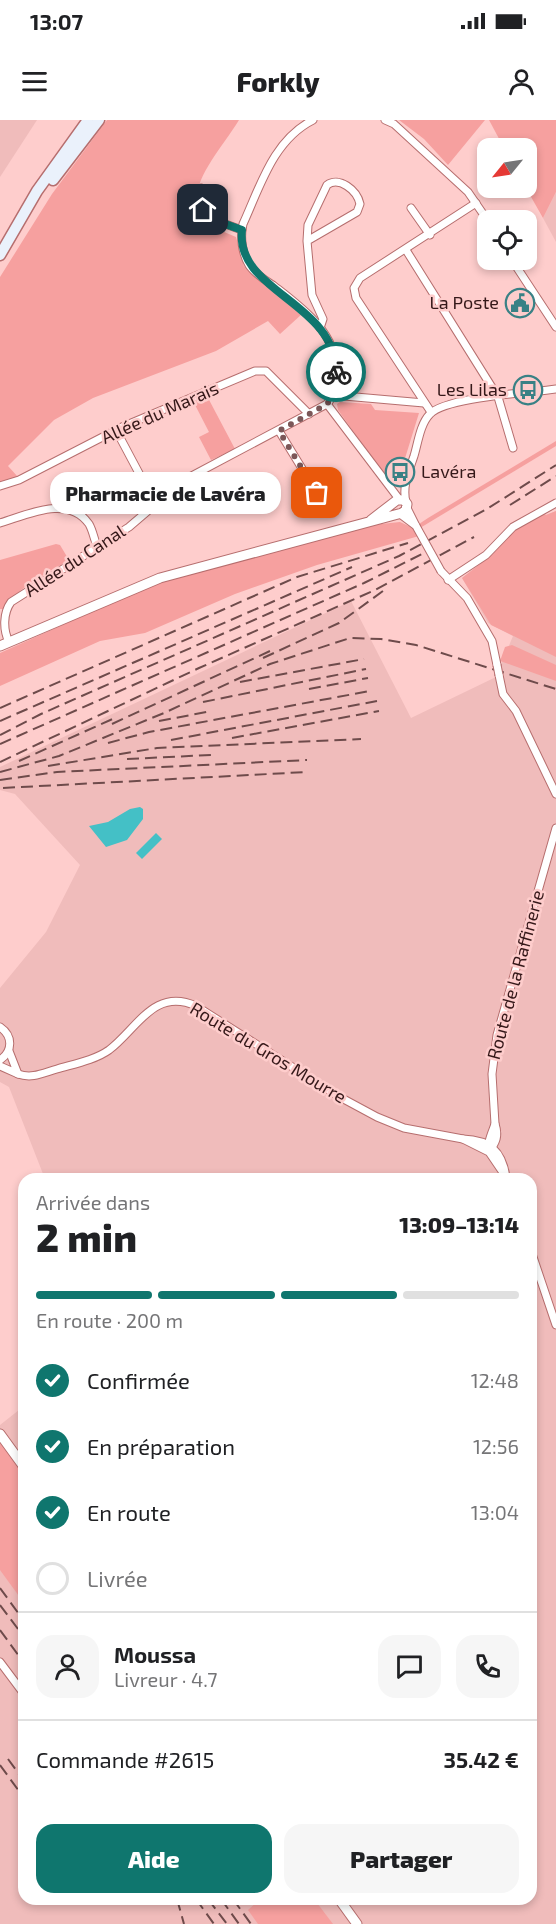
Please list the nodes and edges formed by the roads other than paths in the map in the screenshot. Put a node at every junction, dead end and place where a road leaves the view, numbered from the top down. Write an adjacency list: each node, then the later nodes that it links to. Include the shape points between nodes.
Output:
1 (88, 120): 11 (main road, via 43,182)
2 (99, 120): 11 (main road)
3 (313, 120): 9 (street, via 293,132 277,152)
4 (385, 120): 6 (street, via 438,164)
5 (201, 188): 9 (street, via 201,204 206,214)
6 (476, 203): 8 (street); 10 (street)
7 (411, 208): 10 (street)
8 (481, 210)
9 (242, 230): 17 (street, via 245,257 252,269 300,306)
10 (430, 234): 13 (street)
11 (8, 241): 14 (main road)
12 (307, 241): 12 (street, via 357,212 360,204 356,194 340,182 327,185 308,225); 17 (street, via 312,295 323,319)
13 (406, 250): 20 (street); 21 (street, via 357,280 355,294)
14 (0, 255)
15 (519, 270): 16 (street)
16 (556, 327)
17 (320, 328): 19 (street, via 335,362)
18 (556, 389): 20 (street)
19 (333, 396): 21 (street); 22 (street)
20 (498, 397): 23 (street, via 448,403); 27 (street)
21 (424, 403): 23 (street)
22 (327, 404): 24 (street, Allée du Canal); 32 (street)
23 (431, 412): 32 (street, via 424,424)
24 (309, 414): 25 (street, Allée du Marais, via 266,371 255,371); 26 (street, Allée du Canal)
25 (116, 430): 28 (street, Allée du Marais); 30 (street, via 149,492)
26 (279, 431): 29 (street); 30 (street, Allée du Canal, via 184,480)
27 (513, 448)
28 (0, 486)
29 (317, 493)
30 (158, 501): 34 (street, Allée du Canal, via 129,527)
31 (556, 503): 35 (street, via 513,526 486,555)
32 (401, 506): 35 (street, bridge); 36 (street, via 371,520 160,578)
33 (0, 523): 34 (street, via 43,510 68,509 88,522)
34 (97, 546): 36 (street, Allée du Canal, via 11,602)
35 (448, 580): 37 (street, bridge, via 468,598 492,641 502,691 516,711)
36 (3, 646)
37 (556, 794)
38 (556, 828): 44 (street, Route de la Raffinerie, via 497,1035 492,1074 498,1133)
39 (0, 1027): 40 (street, via 10,1040)
40 (9, 1051): 41 (street); 43 (street)
41 (0, 1060)
42 (0, 1066): 43 (street, Route du Gros Mourre)
43 (18, 1074): 44 (street, Route du Gros Mourre, via 34,1076 100,1055 153,1007 181,1001 196,1006 376,1117 404,1128)
44 (490, 1147): 45 (street)
45 (503, 1173)
46 (537, 1269): 47 (street)
47 (556, 1325)
48 (0, 1434): 49 (street)
49 (18, 1459)
50 (0, 1662): 51 (street)
51 (18, 1686)
52 (343, 1905): 53 (street)
53 (357, 1924)

